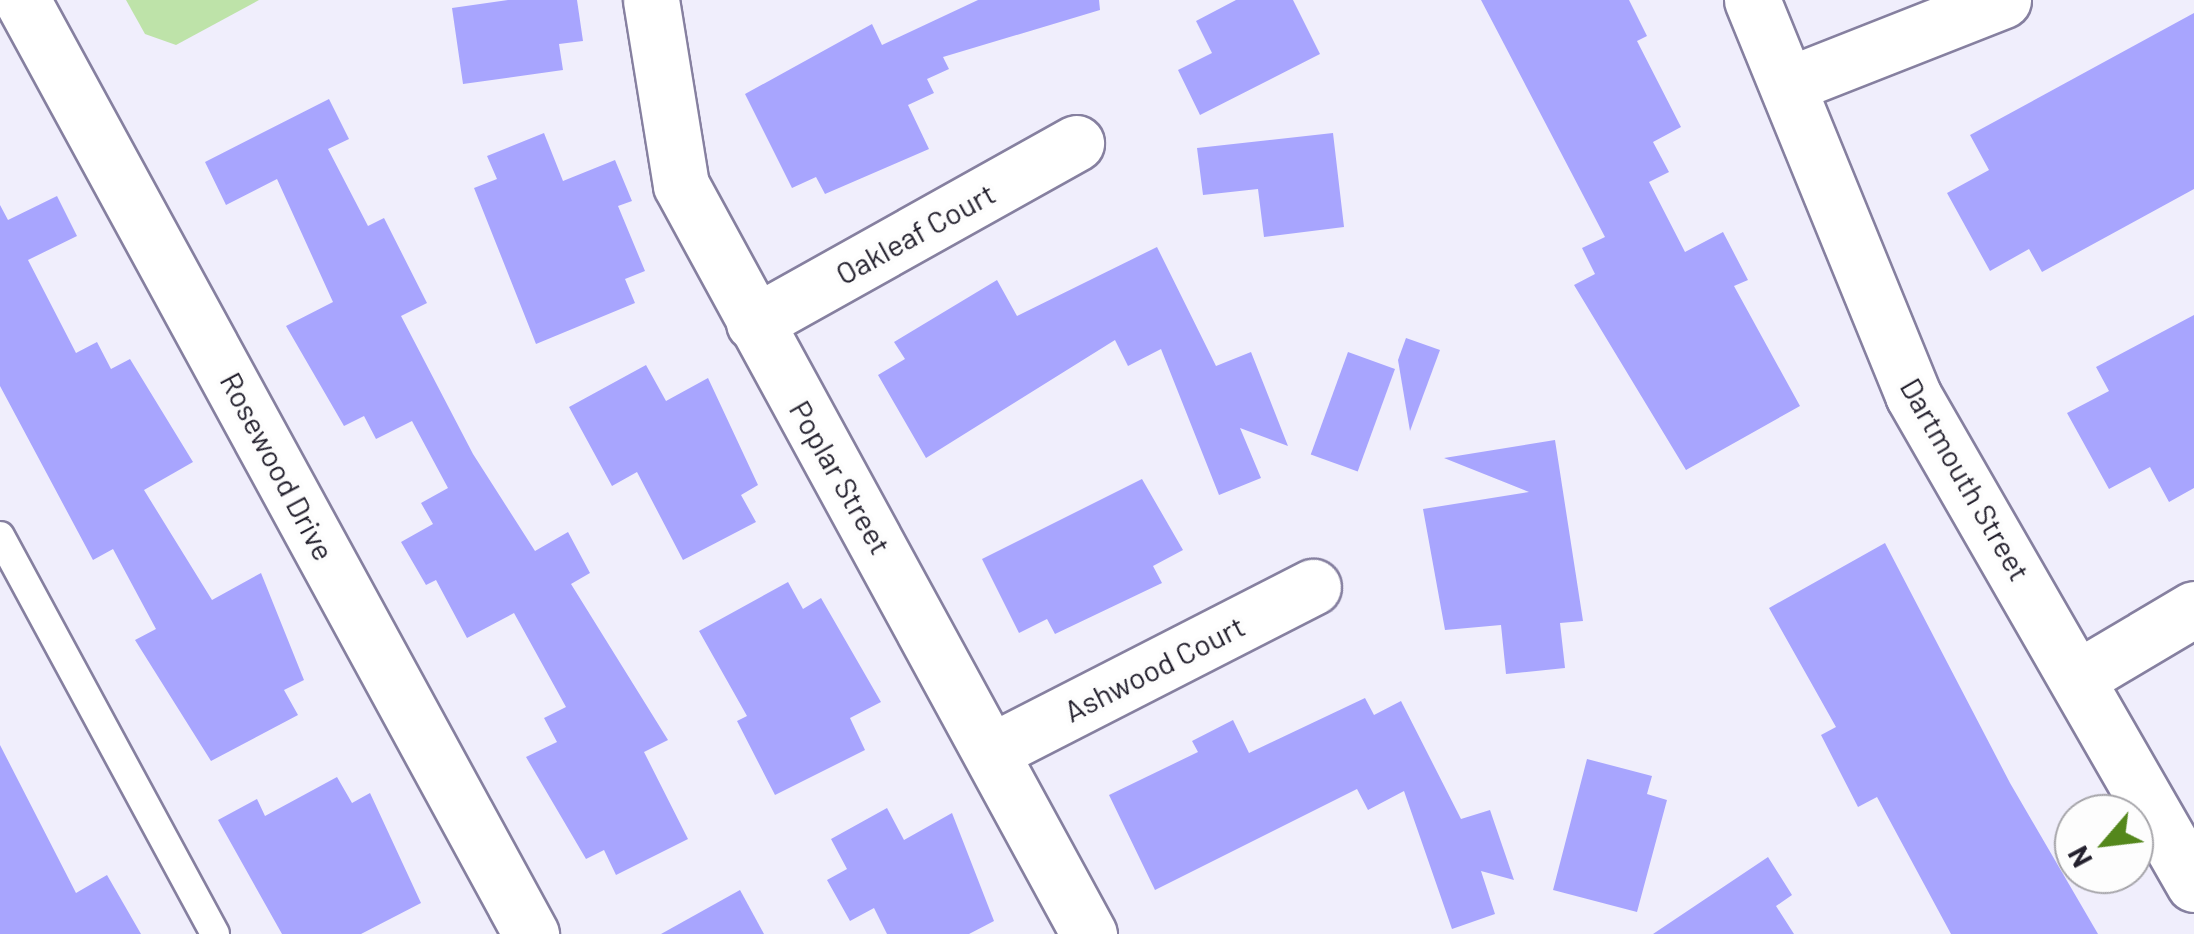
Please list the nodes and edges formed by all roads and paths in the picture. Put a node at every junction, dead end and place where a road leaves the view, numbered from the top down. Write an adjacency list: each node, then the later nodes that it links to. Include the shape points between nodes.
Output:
1 (22, 0): 15 (street, Rosewood Drive)
2 (651, 0): 7 (street, Poplar Street, via 680,185)
3 (1752, 0): 5 (street, Dartmouth Street)
4 (2003, 0): 5 (street)
5 (1790, 84): 11 (street, Dartmouth Street, via 1914,395)
6 (1076, 142): 7 (street, Oakleaf Court)
7 (754, 323): 12 (street, Poplar Street)
8 (0, 536): 14 (lane)
9 (1313, 587): 12 (street, Ashwood Court)
10 (2194, 609): 11 (street)
11 (2080, 676): 13 (street, Dartmouth Street)
12 (996, 749): 16 (street, Poplar Street)
13 (2194, 884)
14 (215, 934)
15 (531, 934)
16 (1089, 934)

